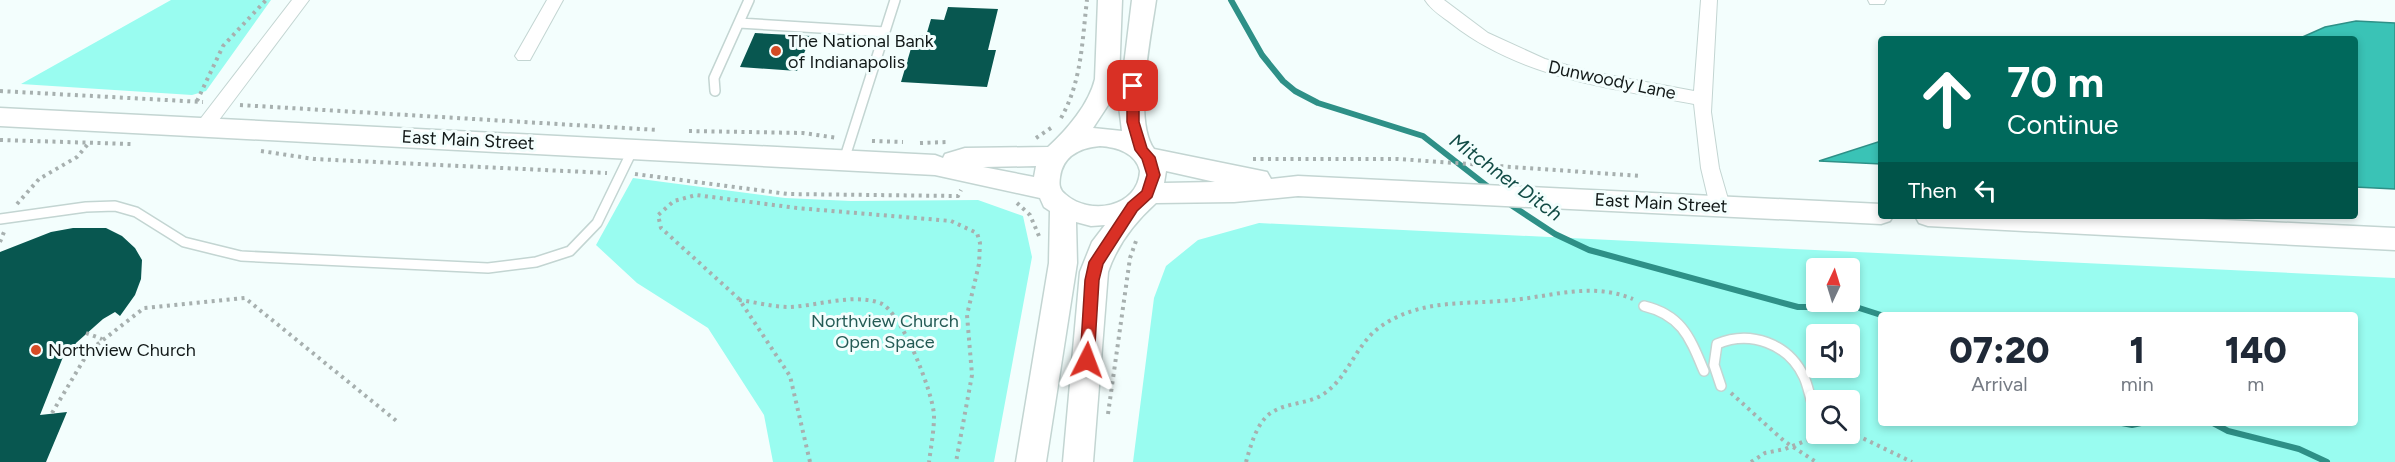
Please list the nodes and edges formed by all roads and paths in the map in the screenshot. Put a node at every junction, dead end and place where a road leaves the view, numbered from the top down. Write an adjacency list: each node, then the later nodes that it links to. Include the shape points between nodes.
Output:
1 (266, 0): 17 (path, via 223,46)
2 (301, 0): 18 (street)
3 (555, 0): 13 (street)
4 (749, 0): 11 (lane)
5 (895, 0): 12 (lane)
6 (1087, 0): 24 (path, via 1072,98 1057,123)
7 (1110, 0): 33 (main road, via 1104,93)
8 (1144, 0): 34 (main road, via 1131,106)
9 (1433, 0): 16 (street, Dunwoody Lane, via 1488,40 1536,62 1574,74)
10 (1709, 0): 16 (street)
11 (738, 23): 12 (lane); 15 (lane, via 714,78)
12 (885, 32): 32 (lane)
13 (524, 56)
14 (0, 91): 17 (path)
15 (715, 91)
16 (1702, 99): 45 (street, via 1708,158)
17 (197, 101): 18 (path)
18 (222, 104): 20 (street); 21 (path)
19 (0, 117): 20 (main road, East Main Street)
20 (204, 127): 30 (main road, East Main Street)
21 (660, 130)
22 (681, 131): 32 (path, via 803,134)
23 (0, 140): 26 (path)
24 (1030, 140)
25 (904, 142): 32 (path)
26 (88, 143): 29 (path); 47 (path, via 77,157 49,171 30,187)
27 (915, 143): 28 (path)
28 (952, 143)
29 (137, 144)
30 (633, 149): 32 (main road, East Main Street); 38 (lane)
31 (258, 150): 38 (path, via 314,159)
32 (847, 150): 37 (main road, East Main Street)
33 (1061, 151): 34 (main road, via 1083,139 1110,137 1127,141); 37 (main road, East Main Street, via 965,158); 42 (main road, via 1046,176)
34 (1145, 154): 40 (main road, East Main Street, via 1212,172); 44 (main road, via 1153,175)
35 (1248, 159): 36 (path, via 1311,156)
36 (1417, 160): 39 (path)
37 (935, 165): 42 (main road, East Main Street, via 963,174 1010,180)
38 (620, 173): 41 (path, via 825,196 958,196 960,190); 47 (lane, via 597,223 570,251 536,262 488,268 241,256 168,234 139,212 115,206)
39 (1641, 176)
40 (1298, 186): 44 (main road, East Main Street); 45 (main road, East Main Street)
41 (970, 191)
42 (1056, 199): 44 (main road, via 1092,217 1113,215); 70 (main road, via 1063,262)
43 (1010, 200): 50 (path, via 1030,215)
44 (1140, 200): 71 (main road, via 1102,250 1094,272)
45 (1720, 206): 46 (main road, East Main Street)
46 (1878, 214)
47 (11, 218): 48 (lane); 53 (path)
48 (0, 219)
49 (1989, 219): 52 (main road)
50 (1040, 238)
51 (1137, 239): 62 (path, via 1130,258)
52 (2395, 239)
53 (0, 242)
54 (739, 299): 67 (path, via 790,376); 68 (path, via 788,307 858,299 888,308 913,350 932,401); 69 (path, via 661,228 658,215 674,201 696,195 951,221 978,233 981,256 967,317 972,375)
55 (1644, 306): 58 (lane, via 1668,314 1685,328); 72 (path, via 1613,292 1581,288 1513,300 1440,302 1409,312 1368,338 1321,396 1268,415 1252,441)
56 (86, 333): 57 (path)
57 (102, 340): 61 (path, via 89,351); 63 (path, via 144,308 245,298)
58 (1704, 371)
59 (1721, 386): 60 (lane, via 1715,376 1717,344 1738,336 1761,340 1776,348 1797,366); 66 (path)
60 (1807, 390)
61 (52, 414)
62 (1107, 419)
63 (399, 423)
64 (1860, 437): 75 (path)
65 (1806, 440): 66 (path)
66 (1791, 446): 73 (path, via 1765,453); 74 (path)
67 (810, 462)
68 (928, 462)
69 (956, 462)
70 (1031, 462)
71 (1078, 462)
72 (1246, 462)
73 (1751, 462)
74 (1816, 462)
75 (1912, 462)

